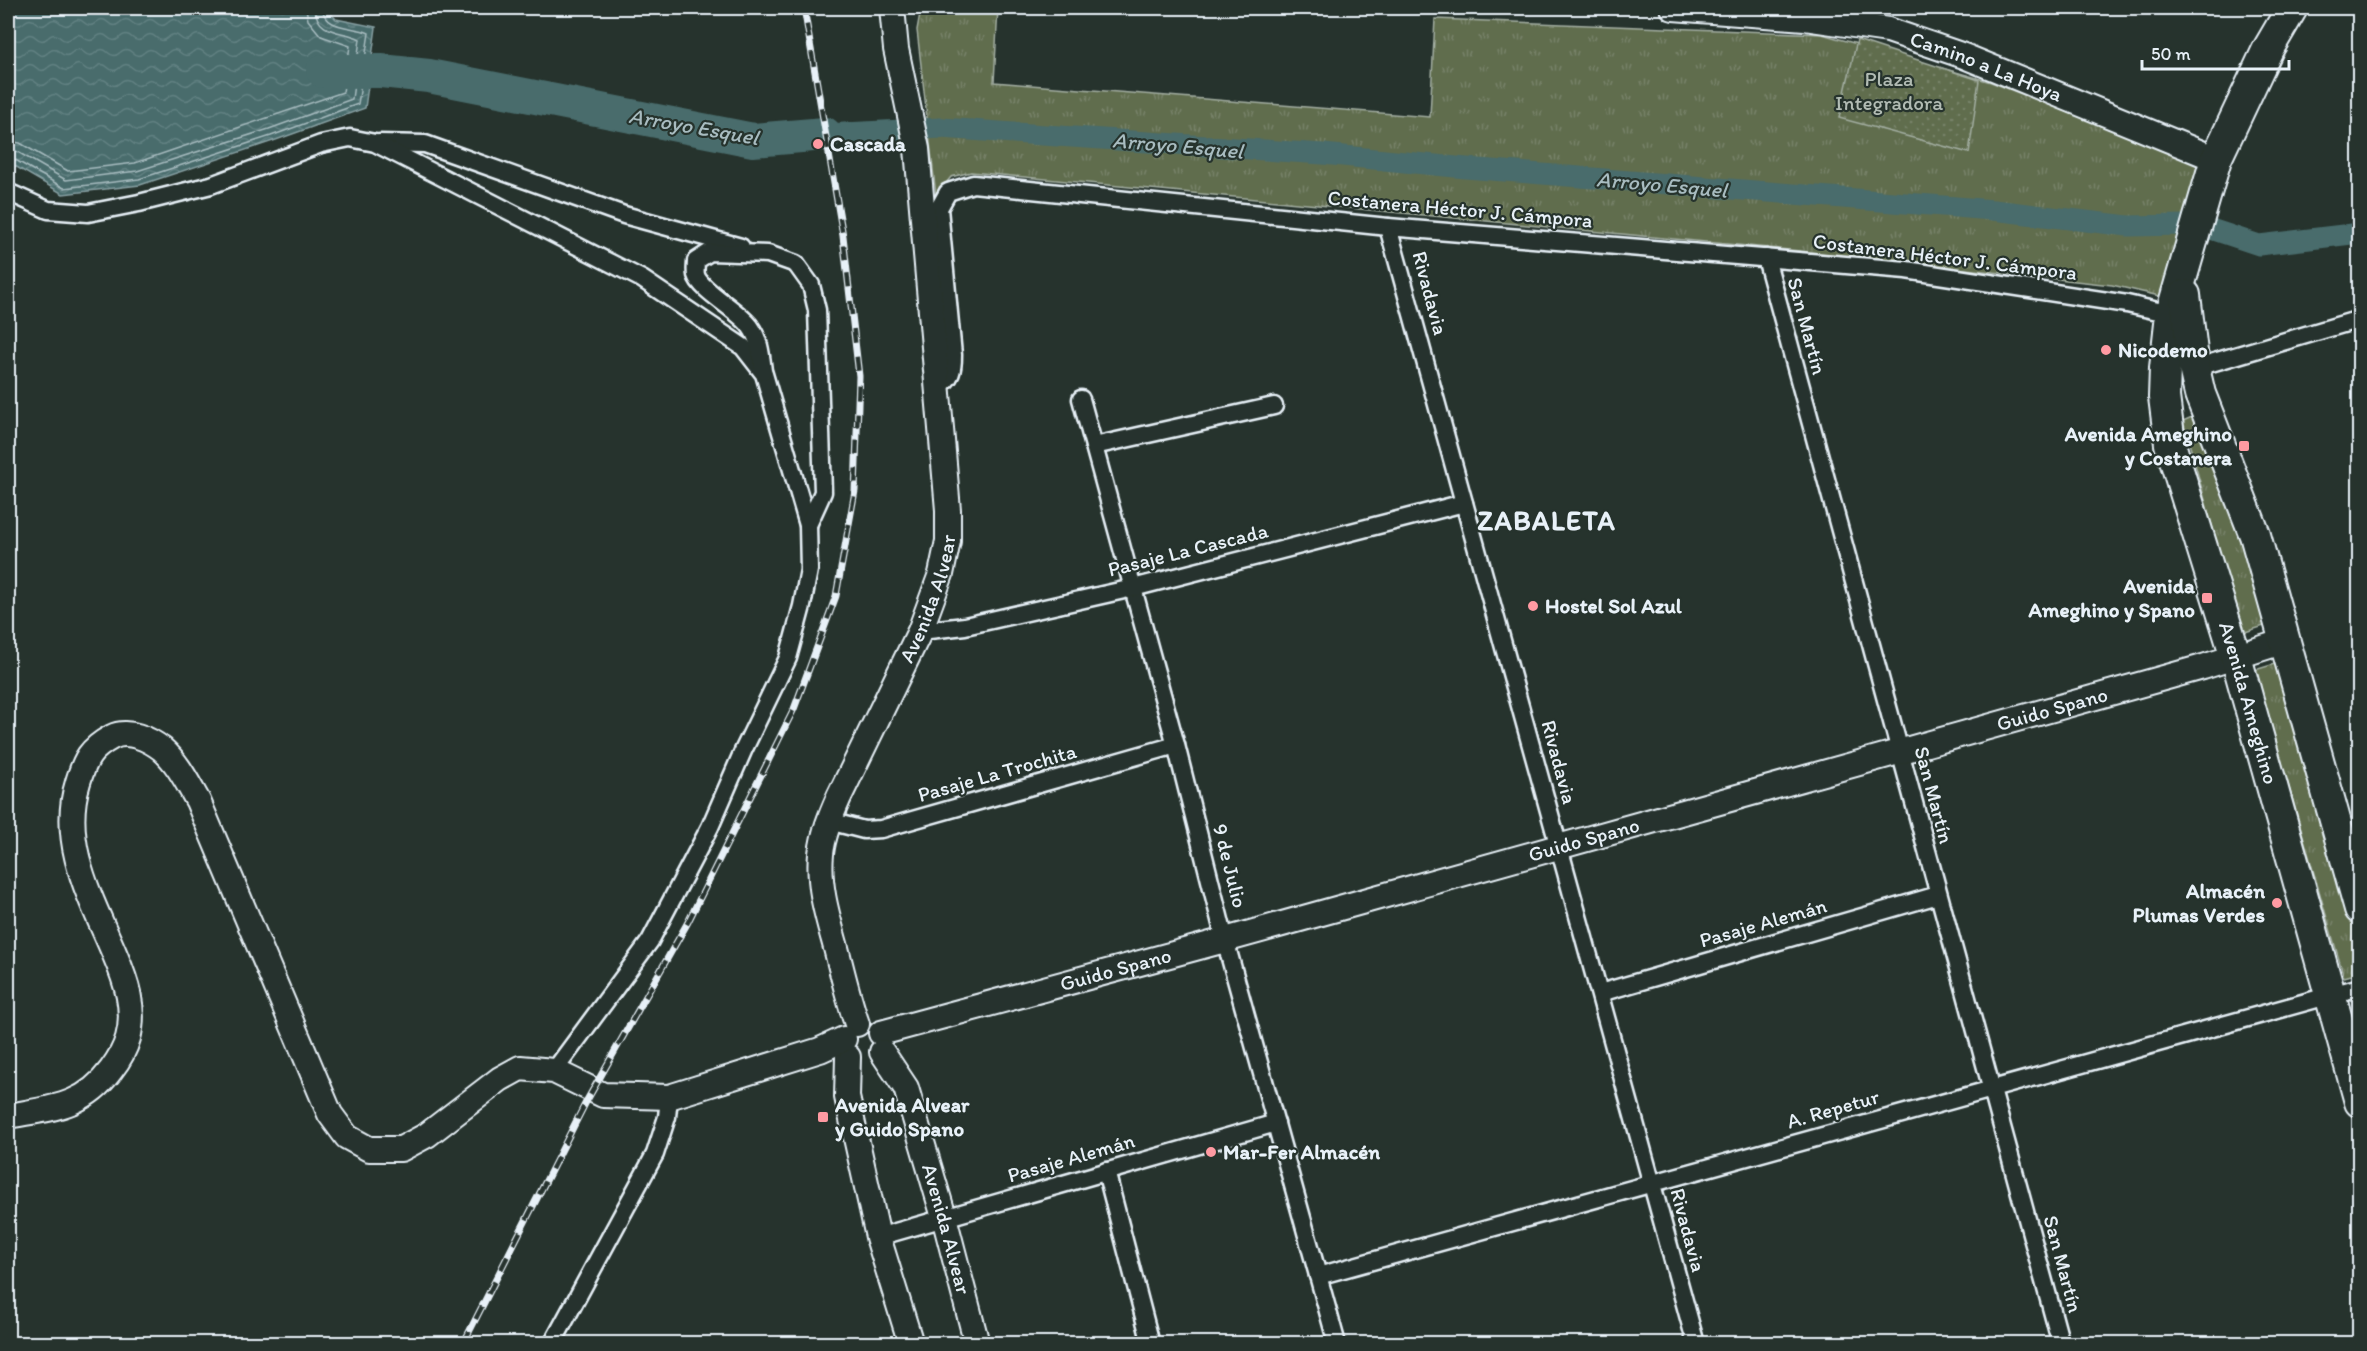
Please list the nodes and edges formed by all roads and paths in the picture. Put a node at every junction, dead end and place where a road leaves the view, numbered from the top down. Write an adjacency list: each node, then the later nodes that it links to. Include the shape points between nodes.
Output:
1 (891, 8): 5 (street)
2 (905, 8): 5 (street)
3 (1673, 8): 7 (street, Camino a La Hoya, via 1805,18 1888,30 1964,56)
4 (2292, 8): 7 (highway, Avenida Ameghino)
5 (896, 49): 17 (street, Avenida Alvear, via 917,149)
6 (375, 143): 8 (street, via 350,138 321,144 211,185 88,213 48,210); 10 (street, via 425,144 624,215); 16 (street, via 642,279 743,347)
7 (2216, 159): 12 (highway, Avenida Ameghino)
8 (8, 192)
9 (1388, 226): 11 (street, Costanera Héctor J. Cámpora); 17 (street, Costanera Héctor J. Cámpora, via 973,184 948,192 939,208 953,366 950,377); 21 (street, Rivadavia)
10 (768, 254): 16 (street, via 710,252 696,261 695,273 701,286 727,303 750,326 759,342); 22 (street, via 796,264 811,285 817,310 823,492)
11 (1766, 258): 13 (street, Costanera Héctor J. Cámpora, via 1906,270); 28 (street, San Martín)
12 (2183, 277): 13 (highway, Avenida Ameghino); 15 (highway)
13 (2171, 314): 26 (highway, Avenida Ameghino, via 2164,397 2170,444)
14 (2360, 319): 15 (street)
15 (2194, 368): 25 (highway, via 2200,394 2255,535)
16 (764, 374): 22 (street)
17 (937, 387): 24 (street, Avenida Alvear, via 948,541 941,574)
18 (1081, 399): 20 (street, 9 de Julio)
19 (1274, 406): 20 (street)
20 (1094, 446): 23 (street, 9 de Julio)
21 (1464, 503): 23 (street, Pasaje La Cascada); 30 (street, Rivadavia)
22 (808, 525): 39 (street, via 809,570 788,658 710,827 650,940)
23 (1133, 588): 24 (street, Pasaje La Cascada, via 965,626); 27 (street, 9 de Julio)
24 (920, 631): 29 (street, Avenida Alvear)
25 (2285, 641): 26 (street, Guido Spano); 32 (highway)
26 (2236, 657): 28 (street, Guido Spano); 36 (highway, Avenida Ameghino)
27 (1176, 745): 29 (street, Pasaje La Trochita, via 881,829 864,830); 33 (street, 9 de Julio)
28 (1899, 751): 30 (street, Guido Spano); 31 (street, San Martín)
29 (829, 821): 38 (street, Avenida Alvear, via 820,873)
30 (1559, 846): 33 (street, Guido Spano); 35 (street, Rivadavia)
31 (1938, 895): 35 (street, Pasaje Alemán); 40 (street, San Martín)
32 (2360, 909)
33 (1225, 940): 37 (street, Guido Spano); 44 (street, 9 de Julio)
34 (2360, 987): 36 (street, A. Repetur)
35 (1600, 993): 46 (street, Rivadavia)
36 (2330, 995): 40 (street, A. Repetur); 42 (highway, Avenida Ameghino)
37 (882, 1042): 38 (street, via 871,1024); 38 (street, Guido Spano, via 875,1061 869,1063 858,1063); 47 (street, Avenida Alvear, via 906,1088)
38 (849, 1043): 41 (street); 48 (street, Avenida Alvear, via 847,1097)
39 (554, 1071): 41 (street, via 603,1095); 43 (street, via 519,1068 427,1135 401,1149 369,1149 347,1137 330,1114 316,1084 198,801 174,760 153,742 118,734 98,745 84,761 71,826 79,869 126,983 131,1011 128,1038 118,1061 99,1087 75,1102)
40 (1991, 1088): 46 (street, A. Repetur); 56 (street, San Martín)
41 (669, 1097): 50 (street, via 655,1154)
42 (2360, 1102)
43 (8, 1116)
44 (1276, 1123): 45 (street, Pasaje Alemán); 49 (street, 9 de Julio)
45 (1106, 1171): 47 (street, Pasaje Alemán); 53 (street)
46 (1652, 1182): 49 (street, A. Repetur); 55 (street, Rivadavia)
47 (944, 1217): 48 (street, Pasaje Alemán); 52 (street, Avenida Alvear)
48 (878, 1237): 51 (street, Avenida Alvear)
49 (1318, 1276): 54 (street, 9 de Julio)
50 (552, 1344)
51 (911, 1344)
52 (977, 1344)
53 (1151, 1344)
54 (1337, 1344)
55 (1696, 1344)
56 (2061, 1344)

